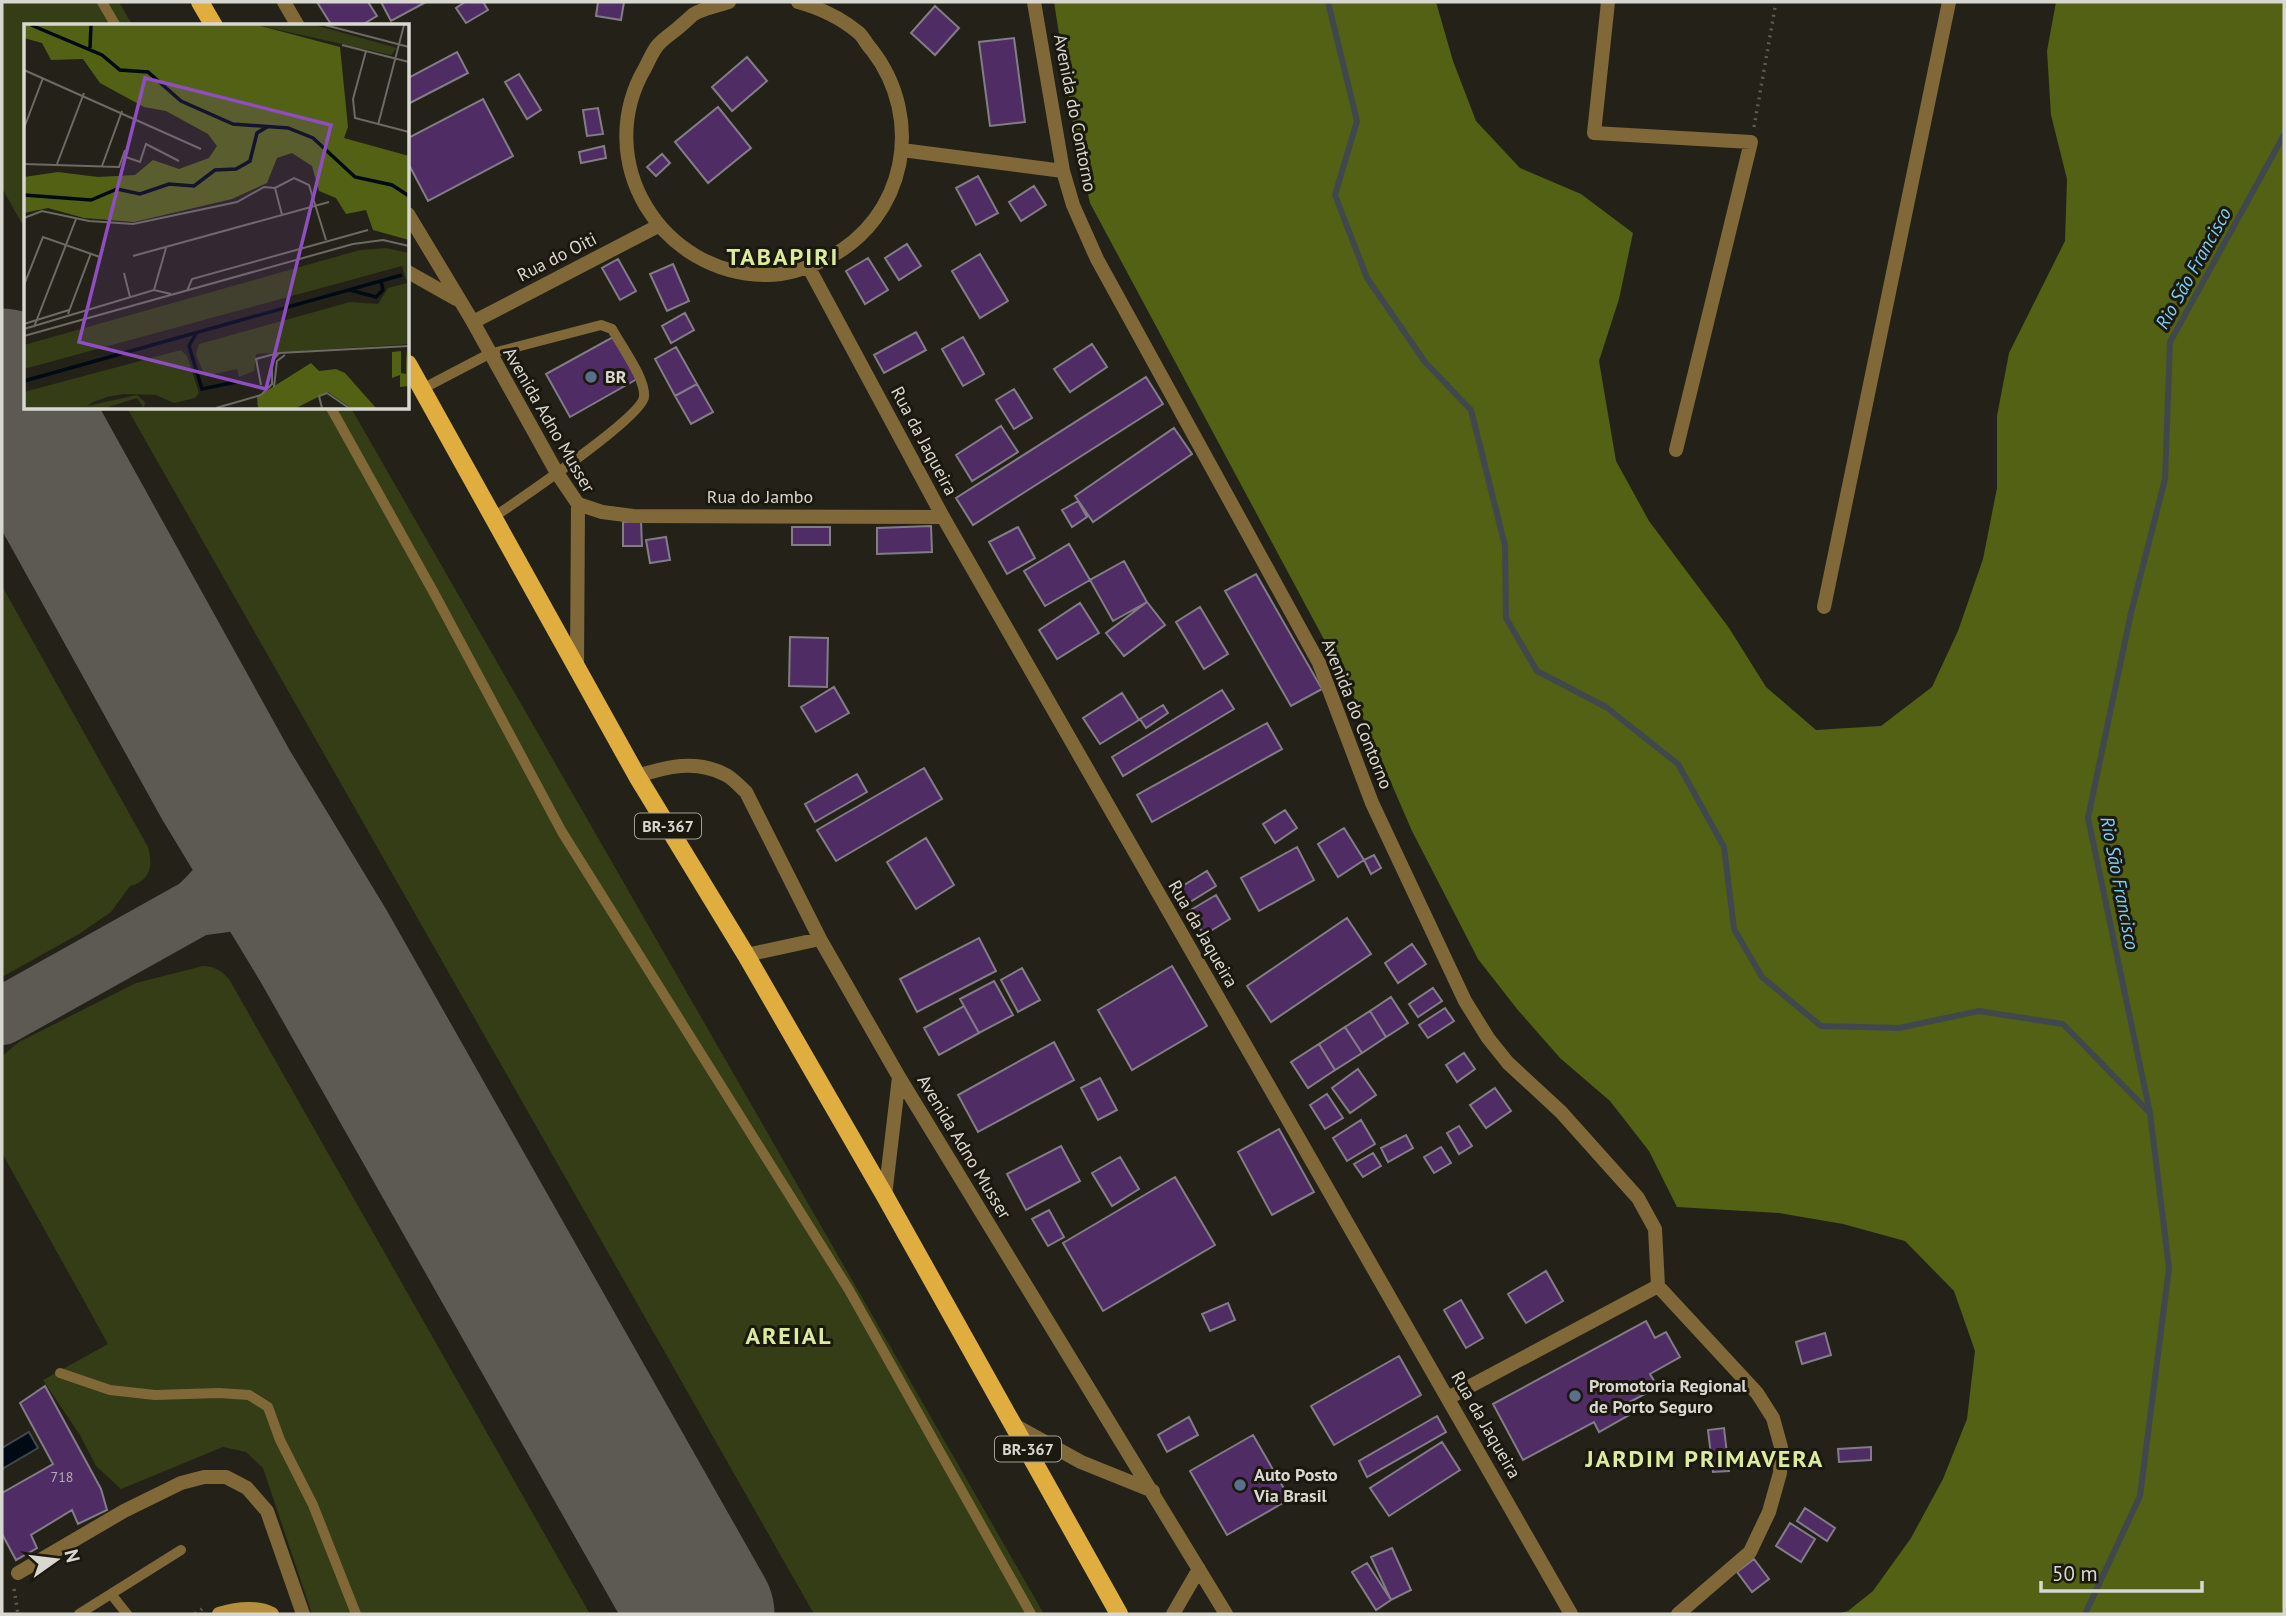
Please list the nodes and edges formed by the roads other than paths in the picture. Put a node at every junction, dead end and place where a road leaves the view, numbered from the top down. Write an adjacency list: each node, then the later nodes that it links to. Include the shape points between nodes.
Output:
1 (102, 2): 9 (lane)
2 (200, 2): 10 (main road)
3 (284, 2): 11 (street)
4 (729, 2): 15 (street, via 695,14 658,45 634,87 625,135 634,184)
5 (798, 2): 12 (street, via 824,10 859,34 885,67 900,107)
6 (1034, 2): 13 (street, Avenida do Contorno)
7 (1608, 2): 24 (street, via 1594,133 1751,142)
8 (1949, 2): 29 (street)
9 (115, 24)
10 (213, 24)
11 (297, 24)
12 (902, 149): 13 (street); 16 (street, via 893,188 873,223 844,250)
13 (1063, 171): 36 (street, Avenida do Contorno, via 1097,259 1318,663 1372,803 1465,1001 1508,1063 1561,1112 1638,1198 1655,1229)
14 (410, 217): 18 (street, Avenida Adno Musser)
15 (659, 226): 16 (street, via 690,253 727,270 768,275); 19 (street, Rua do Oiti)
16 (809, 268): 28 (street, Rua da Jaqueira)
17 (410, 273): 18 (street)
18 (457, 299): 19 (street, Avenida Adno Musser)
19 (473, 322): 20 (street, Avenida Adno Musser)
20 (489, 354): 22 (lane); 25 (street, Avenida Adno Musser); 25 (lane, via 593,326 612,329 642,383 643,402)
21 (410, 368): 22 (main road, BR-367)
22 (422, 389): 27 (main road, BR-367)
23 (332, 410): 52 (lane, via 562,832 849,1290)
24 (1676, 450)
25 (558, 473): 26 (street, Avenida Adno Musser); 27 (lane)
26 (578, 504): 28 (street, Rua do Jambo, via 633,516); 30 (street, Avenida Adno Musser)
27 (494, 517): 30 (main road, BR-367)
28 (943, 517): 38 (street, Rua da Jaqueira)
29 (1824, 607)
30 (577, 667): 31 (main road, BR-367)
31 (638, 776): 32 (street, Avenida Adno Musser, via 671,766 698,765 725,774 746,792); 33 (main road, BR-367)
32 (820, 939): 33 (street); 34 (street, Avenida Adno Musser)
33 (746, 955): 35 (main road, BR-367)
34 (900, 1077): 35 (street); 40 (street, Avenida Adno Musser)
35 (885, 1196): 39 (main road, BR-367)
36 (1658, 1286): 38 (street); 56 (street, via 1757,1392 1773,1418 1782,1447 1769,1512 1750,1552)
37 (60, 1373): 51 (lane, via 110,1390 248,1395 268,1407)
38 (1448, 1398): 55 (street, Rua da Jaqueira)
39 (1014, 1425): 40 (street, via 1081,1462); 53 (main road, BR-367)
40 (1153, 1491): 42 (street, Avenida Adno Musser)
41 (181, 1550): 44 (lane)
42 (1199, 1569): 45 (street, Avenida Adno Musser); 54 (street)
43 (18, 1573): 50 (street, via 181,1483 226,1477 247,1488 267,1511)
44 (111, 1594): 46 (lane); 47 (lane)
45 (1221, 1611)
46 (79, 1614)
47 (127, 1614)
48 (219, 1614): 49 (main road, via 240,1609)
49 (272, 1614)
50 (303, 1614)
51 (356, 1614)
52 (1031, 1614)
53 (1119, 1614)
54 (1174, 1614)
55 (1571, 1614)
56 (1678, 1614)

